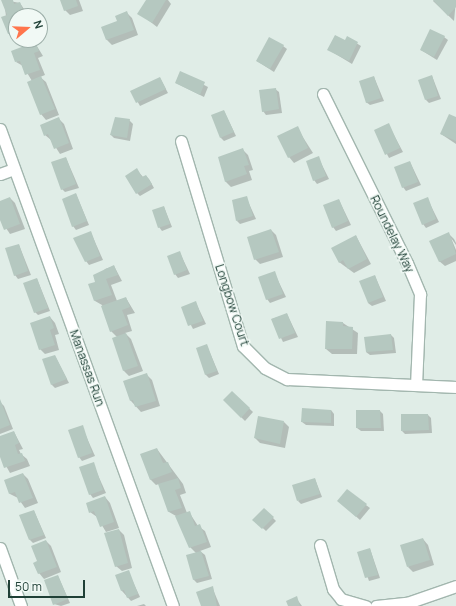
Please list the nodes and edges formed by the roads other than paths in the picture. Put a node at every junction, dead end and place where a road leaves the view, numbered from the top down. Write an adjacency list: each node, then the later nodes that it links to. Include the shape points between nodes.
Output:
1 (323, 94): 6 (street, Roundelay Way, via 420,294)
2 (0, 129): 4 (street, Manassas Run)
3 (181, 140): 6 (street, Longbow Court, via 243,346 265,368 287,379)
4 (14, 169): 5 (street); 12 (street, Manassas Run)
5 (0, 174)
6 (416, 384): 7 (street, Longbow Court)
7 (456, 387)
8 (320, 545): 13 (street, via 333,589 340,599)
9 (0, 548): 11 (street)
10 (456, 586): 14 (street, via 407,603)
11 (21, 606)
12 (173, 606)
13 (366, 606)
14 (376, 606)

